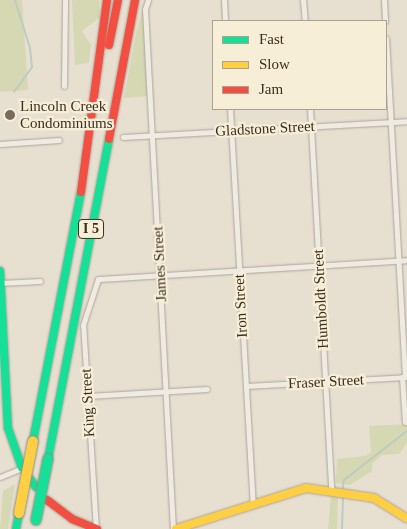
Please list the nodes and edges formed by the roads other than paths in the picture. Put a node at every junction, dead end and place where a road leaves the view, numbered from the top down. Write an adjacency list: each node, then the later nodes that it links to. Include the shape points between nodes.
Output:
1 (66, 0): 13 (street)
2 (107, 0): 16 (main road)
3 (118, 0): 16 (main road, I 5)
4 (136, 0): 47 (main road, I 5, bridge)
5 (148, 0): 21 (street, James Street, via 145,9)
6 (224, 0): 9 (street)
7 (303, 0): 10 (street)
8 (384, 0): 11 (street)
9 (225, 20)
10 (305, 20)
11 (385, 20)
12 (387, 59): 18 (street)
13 (64, 86)
14 (230, 110): 20 (street, Iron Street)
15 (310, 110): 19 (street, Humboldt Street)
16 (95, 112): 48 (main road, I 5, bridge)
17 (407, 121): 18 (street, Gladstone Street)
18 (390, 122): 19 (street, Gladstone Street); 26 (street)
19 (311, 126): 20 (street, Gladstone Street); 27 (street, Humboldt Street)
20 (231, 131): 21 (street, Gladstone Street); 28 (street, Iron Street)
21 (152, 136): 22 (street, Gladstone Street); 30 (street, James Street)
22 (123, 138)
23 (59, 140): 24 (street)
24 (0, 144)
25 (407, 260): 26 (street)
26 (398, 261): 27 (street); 33 (street)
27 (319, 266): 28 (street); 34 (street, Humboldt Street)
28 (239, 270): 30 (street); 35 (street, Iron Street)
29 (0, 271): 32 (main road)
30 (160, 275): 37 (street, James Street); 38 (street, King Street, via 98,278 83,325)
31 (40, 281): 32 (street)
32 (0, 283): 39 (main road)
33 (404, 377): 34 (street, Fraser Street); 40 (street)
34 (326, 382): 35 (street, Fraser Street); 43 (street, Humboldt Street)
35 (246, 386): 45 (street, Iron Street)
36 (207, 389): 37 (street)
37 (167, 391): 38 (street); 50 (street, James Street)
38 (88, 396): 49 (street, King Street)
39 (3, 401): 41 (main road, via 10,439)
40 (405, 422)
41 (22, 468): 42 (street)
42 (0, 477)
43 (331, 490): 45 (main road, via 306,488); 46 (main road, via 359,494 382,502)
44 (46, 500): 49 (main road, via 72,519)
45 (253, 504): 50 (main road, via 224,516)
46 (407, 519)
47 (35, 525)
48 (16, 529)
49 (96, 529)
50 (174, 529)

